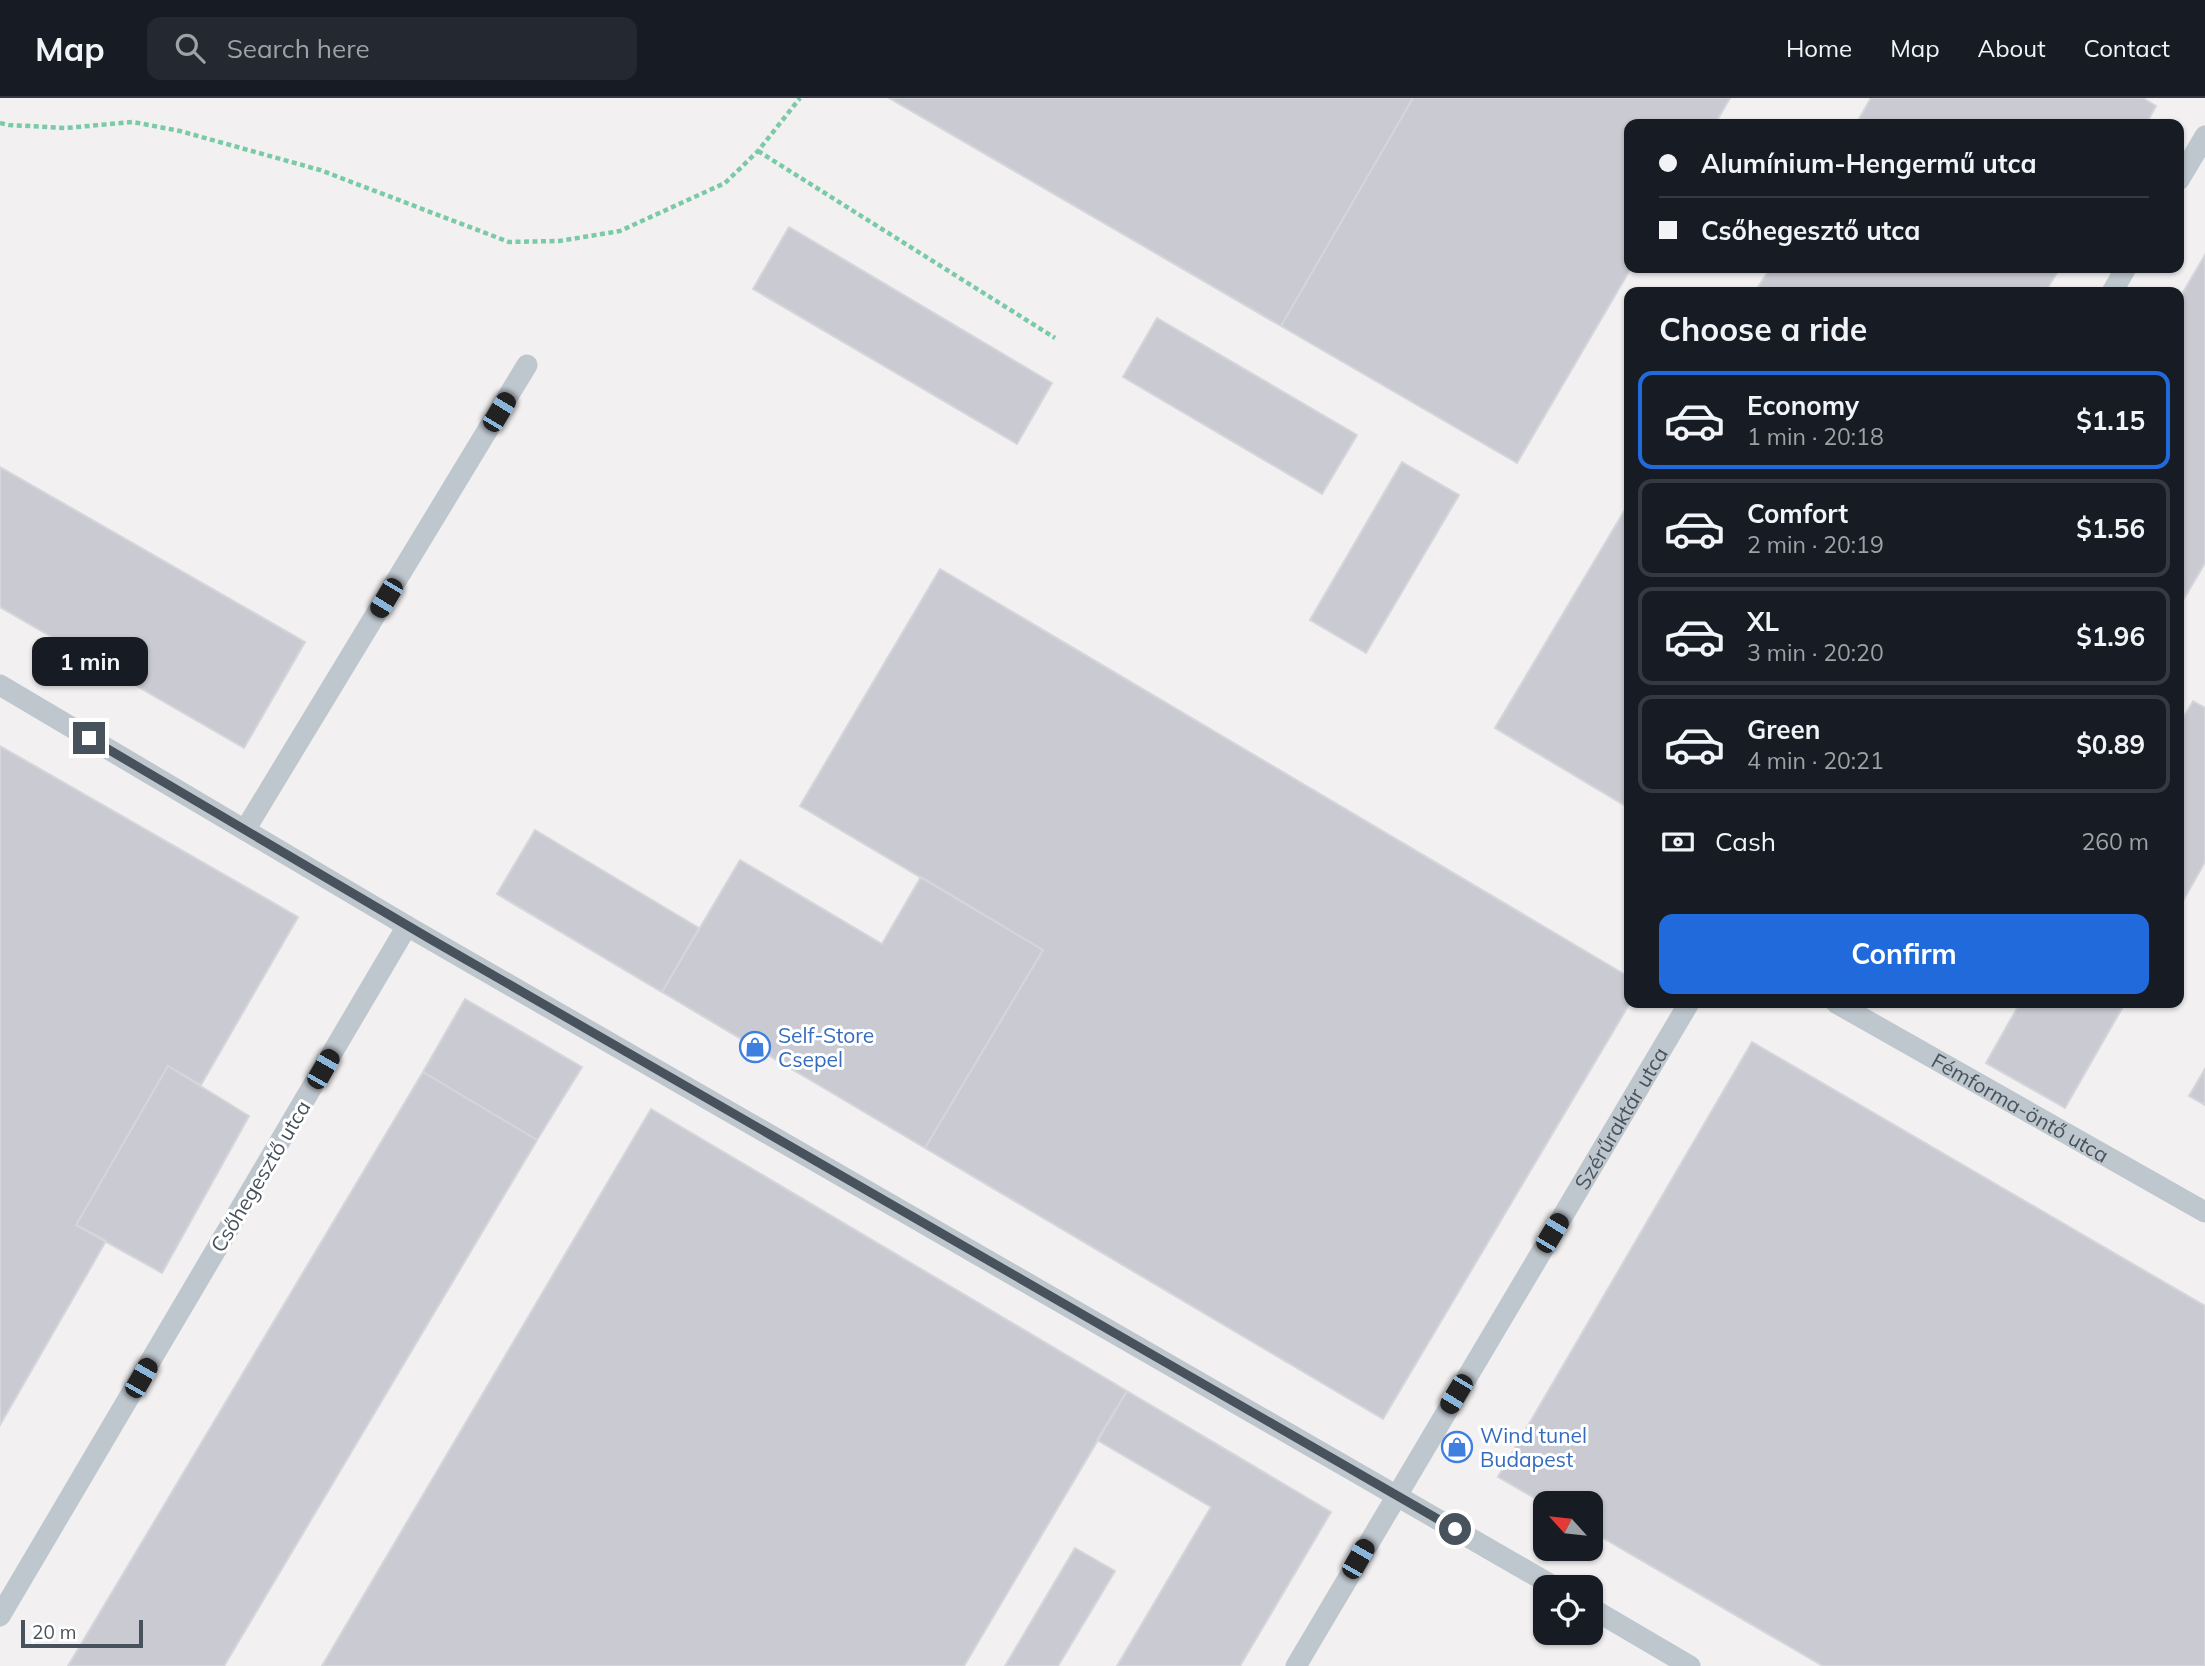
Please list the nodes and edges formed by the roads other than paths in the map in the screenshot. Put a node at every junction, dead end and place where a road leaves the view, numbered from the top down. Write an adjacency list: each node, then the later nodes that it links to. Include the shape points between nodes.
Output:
1 (2205, 136): 2 (lane)
2 (2184, 172)
3 (527, 365): 5 (lane)
4 (0, 685): 5 (lane)
5 (245, 830): 6 (lane)
6 (407, 926): 10 (lane); 13 (lane, Csőhegesztő utca)
7 (1686, 1008): 10 (lane, Szérűraktár utca)
8 (1845, 1008): 9 (lane, Fémforma-öntő utca)
9 (2205, 1212)
10 (1396, 1494): 11 (lane); 14 (lane, Szérűraktár utca)
11 (1534, 1575)
12 (1603, 1615): 15 (lane)
13 (0, 1616)
14 (1296, 1666)
15 (1690, 1666)

